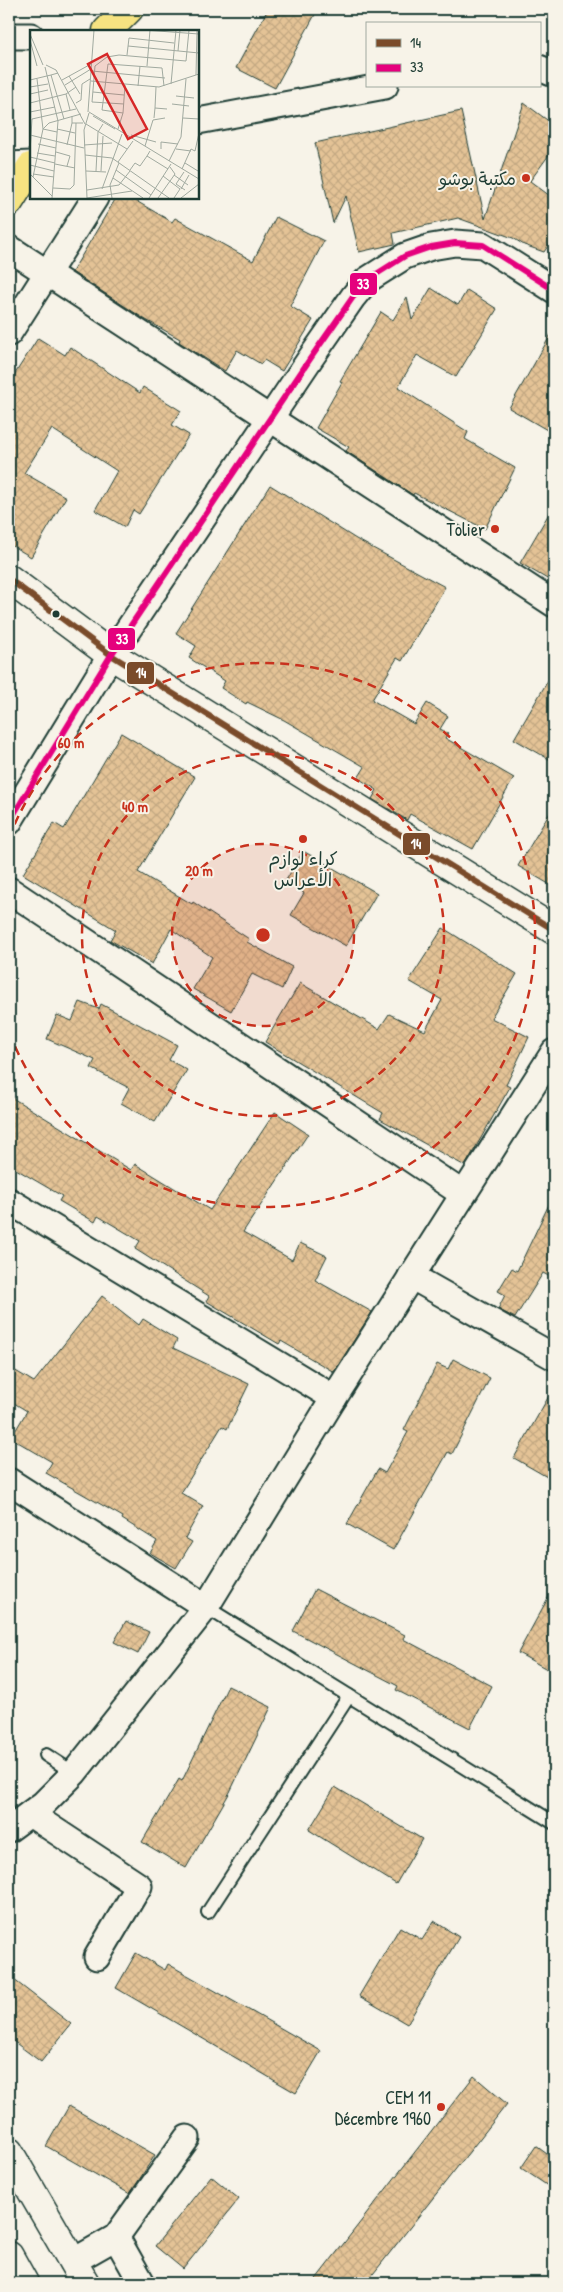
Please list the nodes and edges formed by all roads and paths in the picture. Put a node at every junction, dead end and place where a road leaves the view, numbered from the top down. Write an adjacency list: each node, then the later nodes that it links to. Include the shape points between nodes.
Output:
1 (114, 9): 3 (main road)
2 (129, 9): 4 (main road)
3 (107, 30)
4 (108, 30)
5 (9, 36): 6 (street)
6 (30, 36)
7 (540, 68): 8 (street)
8 (554, 74)
9 (374, 88): 10 (street)
10 (199, 121)
11 (9, 165): 12 (street)
12 (30, 166)
13 (30, 168): 15 (main road)
14 (94, 199): 17 (street)
15 (9, 202)
16 (9, 248): 17 (street)
17 (47, 275): 19 (street); 20 (street)
18 (554, 290): 20 (street, via 483,245 455,243 405,256 368,280 353,297)
19 (9, 333)
20 (272, 419): 22 (street); 23 (street)
21 (9, 579): 23 (main road)
22 (554, 604)
23 (112, 655): 24 (street); 26 (main road)
24 (9, 822)
25 (9, 890): 28 (street)
26 (554, 930)
27 (554, 1052): 28 (street)
28 (463, 1194): 30 (street)
29 (9, 1200): 32 (street)
30 (411, 1276): 31 (street); 32 (street)
31 (554, 1357)
32 (334, 1398): 34 (street)
33 (9, 1481): 34 (street)
34 (206, 1607): 35 (lane); 37 (street)
35 (349, 1696): 39 (lane); 41 (lane)
36 (46, 1755): 37 (lane)
37 (74, 1773): 38 (street)
38 (30, 1814): 40 (street); 42 (street, via 139,1886)
39 (554, 1823)
40 (9, 1829)
41 (208, 1912)
42 (97, 1957)
43 (186, 2138): 45 (street)
44 (9, 2152): 47 (main road)
45 (116, 2237): 47 (street); 49 (street)
46 (9, 2256): 48 (main road)
47 (78, 2273)
48 (24, 2283)
49 (142, 2283)

